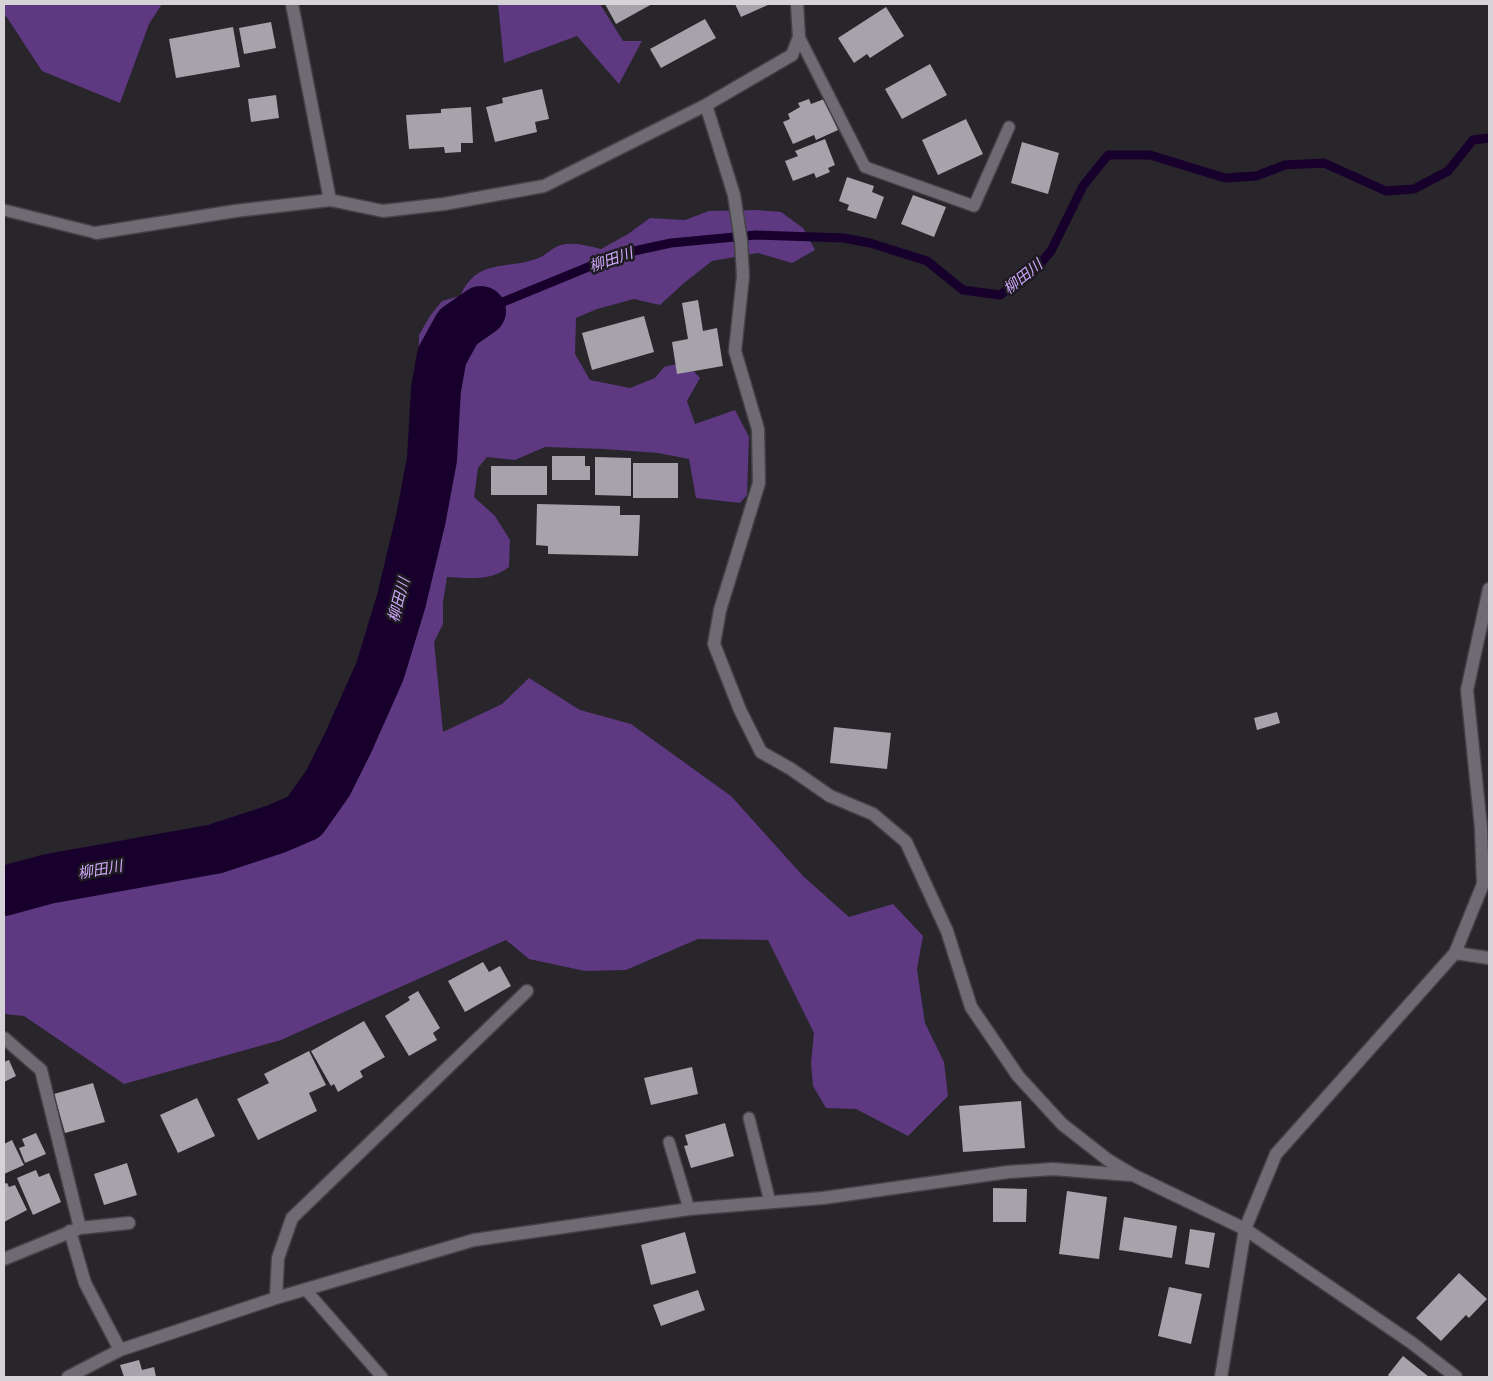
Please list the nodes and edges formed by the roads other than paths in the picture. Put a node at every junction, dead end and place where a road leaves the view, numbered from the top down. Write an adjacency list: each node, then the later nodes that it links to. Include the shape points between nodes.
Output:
1 (292, 4): 6 (street)
2 (797, 4): 3 (street)
3 (800, 36): 4 (street, via 792,55); 5 (lane, via 865,167 974,206)
4 (706, 105): 6 (street, via 544,186 383,211); 16 (street, via 734,195 742,242 743,276 735,351 758,429 759,483 720,610 714,644 737,702 761,752 830,796 872,814 906,842 947,931 971,1007 1018,1076 1062,1124)
5 (1009, 127)
6 (330, 200): 8 (street)
7 (4, 210): 8 (lane)
8 (96, 233)
9 (1489, 589): 10 (street, via 1467,690 1481,828 1483,884)
10 (1455, 952): 11 (street); 21 (street, via 1276,1154)
11 (1489, 958)
12 (526, 991): 24 (street, via 292,1218 278,1258)
13 (4, 1038): 20 (street, via 41,1070)
14 (748, 1118): 17 (lane)
15 (669, 1142): 18 (lane)
16 (1133, 1175): 17 (street, via 1053,1168); 21 (street)
17 (770, 1202): 18 (street)
18 (689, 1209): 23 (street, via 474,1240)
19 (129, 1223): 20 (street)
20 (75, 1229): 22 (street); 25 (street, via 85,1283)
21 (1245, 1229): 28 (street); 29 (street, via 1412,1343)
22 (4, 1259)
23 (306, 1290): 24 (street); 27 (lane)
24 (276, 1298): 25 (street)
25 (120, 1350): 26 (street)
26 (68, 1377)
27 (382, 1377)
28 (1221, 1377)
29 (1456, 1377)

